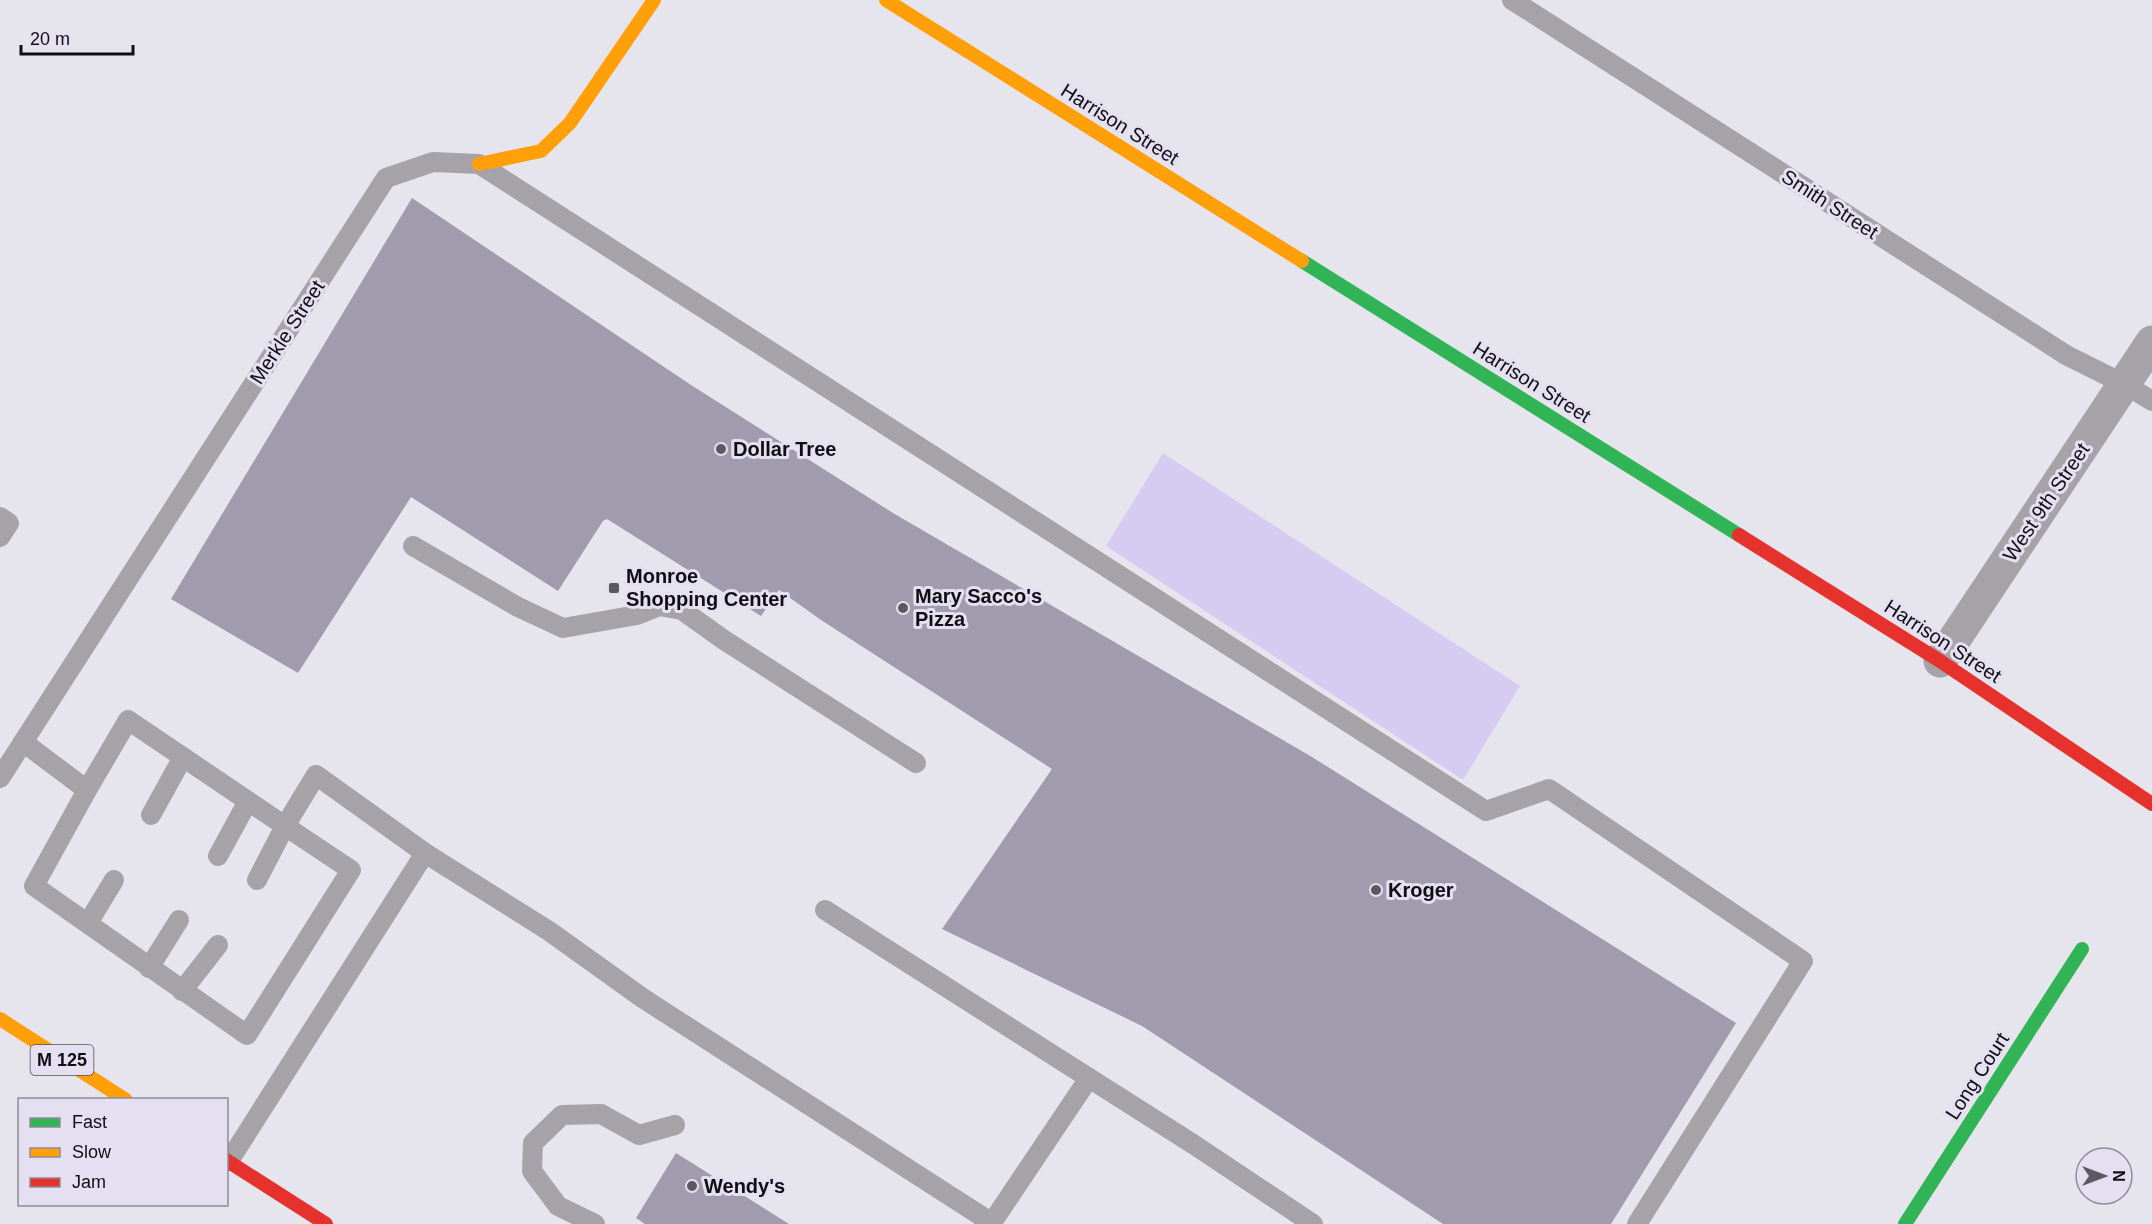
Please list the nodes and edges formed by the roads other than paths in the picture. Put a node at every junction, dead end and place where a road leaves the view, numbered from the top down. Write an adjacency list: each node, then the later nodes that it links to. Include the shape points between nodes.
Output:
1 (654, 0): 4 (street, Merkle Street, via 570,123 541,151)
2 (886, 0): 11 (street, Harrison Street)
3 (1512, 0): 6 (lane, Smith Street, via 2066,355)
4 (479, 164): 12 (lane, Merkle Street, via 433,162 386,178); 42 (lane, via 1486,811 1549,789 1803,961)
5 (2152, 342): 6 (street, West 9th Street)
6 (2124, 384): 7 (lane, Smith Street); 11 (street, West 9th Street)
7 (2152, 401)
8 (0, 516): 9 (lane, via 9,523)
9 (0, 537)
10 (413, 546): 14 (lane, via 518,607 563,628 638,615 659,606 682,610)
11 (1940, 661): 18 (street, Harrison Street)
12 (23, 742): 15 (lane, Merkle Street); 16 (lane)
13 (183, 757): 16 (lane, via 128,720); 17 (lane); 19 (lane)
14 (916, 763)
15 (0, 778)
16 (87, 790): 27 (lane, via 34,886)
17 (248, 801): 20 (lane); 22 (lane)
18 (2152, 804)
19 (151, 814)
20 (285, 826): 21 (lane, via 316,775); 24 (lane); 31 (lane, via 351,870 247,1035)
21 (425, 853): 36 (lane); 38 (lane)
22 (218, 856)
23 (114, 880): 27 (lane)
24 (256, 880)
25 (825, 910): 33 (lane)
26 (179, 920): 30 (lane)
27 (88, 923): 30 (lane)
28 (218, 945): 31 (lane)
29 (2082, 949): 43 (street, Long Court)
30 (149, 968): 31 (lane)
31 (182, 991)
32 (0, 1019): 34 (street, M 125)
33 (1089, 1078): 38 (lane); 41 (lane)
34 (123, 1098)
35 (675, 1125): 40 (lane, via 639,1135 601,1114 562,1115 533,1143 532,1171 558,1206)
36 (228, 1159)
37 (228, 1162): 39 (street)
38 (992, 1223)
39 (326, 1224)
40 (595, 1224)
41 (1313, 1224)
42 (1637, 1224)
43 (1905, 1224)

